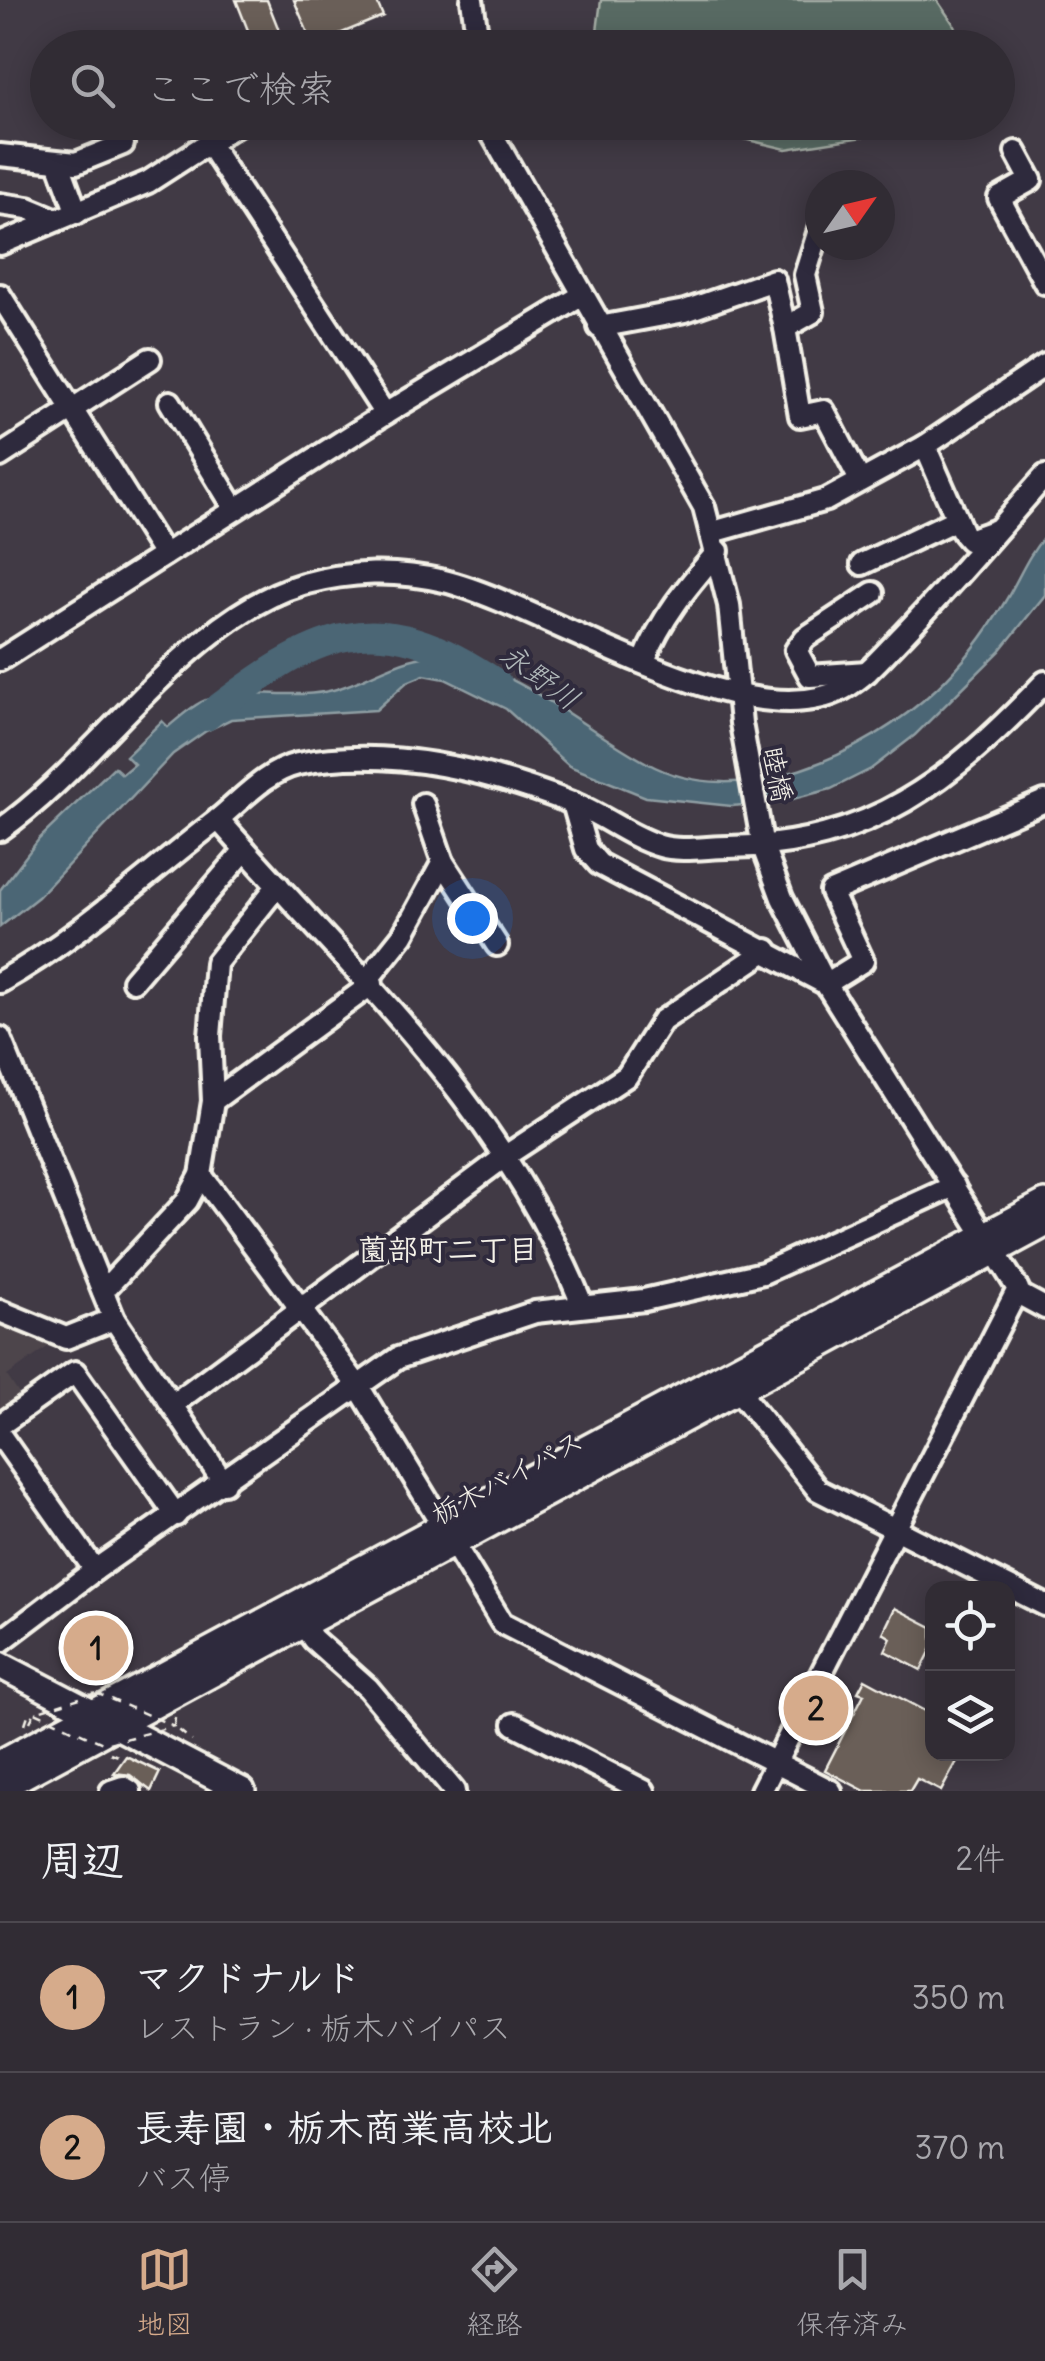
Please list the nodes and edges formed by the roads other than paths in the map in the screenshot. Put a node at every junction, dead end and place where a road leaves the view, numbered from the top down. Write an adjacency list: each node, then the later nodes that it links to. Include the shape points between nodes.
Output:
1 (472, 0): 2 (street)
2 (476, 30)
3 (215, 140): 6 (street)
4 (495, 140): 16 (street, 睦橋)
5 (123, 144): 9 (street)
6 (209, 144): 11 (street, via 148,182); 23 (street)
7 (1016, 152): 14 (street, via 1031,180 999,198)
8 (0, 155): 9 (street)
9 (59, 164): 11 (street)
10 (0, 204): 11 (street)
11 (67, 216): 12 (street)
12 (0, 244)
13 (810, 260): 18 (street, via 812,312)
14 (1045, 283)
15 (0, 295): 22 (street)
16 (582, 296): 17 (street, 睦橋); 23 (street)
17 (599, 327): 18 (street, via 685,310 774,280); 31 (street, 睦橋, via 672,444)
18 (784, 328): 27 (street, via 800,416 824,412)
19 (150, 359): 22 (street)
20 (1045, 365): 24 (street)
21 (170, 402): 28 (street)
22 (72, 409): 25 (street); 32 (street)
23 (385, 414): 28 (street)
24 (925, 446): 27 (street); 29 (street)
25 (0, 456)
26 (1045, 476): 30 (street)
27 (860, 480): 31 (street)
28 (236, 509): 32 (street)
29 (958, 520): 30 (street, via 968,540); 33 (street)
30 (996, 530): 37 (street)
31 (716, 542): 36 (street, via 657,629); 39 (street, 睦橋)
32 (164, 555): 35 (street)
33 (862, 564)
34 (873, 593): 37 (street, via 796,650 810,676)
35 (0, 660)
36 (644, 660): 39 (street); 44 (street, via 444,582 381,572 322,579 234,620)
37 (867, 672): 39 (street, via 841,691 792,702)
38 (1045, 682): 45 (street, via 994,735 907,804 832,834)
39 (738, 694): 45 (street, 睦橋)
40 (1045, 801): 54 (street, via 831,892 863,961)
41 (573, 803): 43 (street, via 442,766 342,757 278,772); 45 (street, via 662,847); 50 (street, via 586,849 599,864)
42 (424, 804): 47 (street)
43 (218, 819): 46 (street); 51 (street)
44 (0, 830)
45 (762, 841): 54 (street, 睦橋)
46 (245, 850): 48 (street); 52 (street)
47 (443, 862): 49 (street); 53 (street)
48 (278, 885): 53 (street); 56 (street, via 216,963)
49 (497, 944)
50 (767, 950): 54 (street); 57 (street, via 662,1021 627,1076)
51 (0, 982)
52 (133, 982)
53 (370, 982): 56 (street); 57 (street)
54 (826, 984): 59 (street, 睦橋)
55 (0, 1038): 63 (street)
56 (213, 1100): 58 (street)
57 (508, 1156): 65 (street); 67 (street)
58 (201, 1175): 63 (street, via 188,1201); 67 (street)
59 (954, 1186): 62 (street, 睦橋); 65 (street, via 764,1273 644,1300)
60 (1045, 1203): 62 (main road, 栃木バイパス)
61 (1045, 1224): 62 (main road, 栃木バイパス)
62 (990, 1242): 64 (street, 睦橋); 71 (main road, 栃木バイパス); 78 (main road, 栃木バイパス)
63 (103, 1291): 69 (street)
64 (1018, 1294): 66 (street); 77 (street)
65 (582, 1304): 70 (street, via 508,1320 398,1358)
66 (1045, 1308)
67 (303, 1310): 70 (street); 72 (street)
68 (0, 1311): 69 (street, via 66,1338)
69 (114, 1318): 72 (street)
70 (358, 1386): 75 (street); 78 (street)
71 (737, 1389): 77 (street, via 813,1486); 78 (main road, 栃木バイパス)
72 (172, 1406): 75 (street)
73 (0, 1425): 76 (street, via 76,1372)
74 (0, 1436): 79 (street)
75 (224, 1483): 76 (street)
76 (176, 1516): 79 (street)
77 (898, 1530): 80 (street); 87 (street)
78 (446, 1533): 81 (main road, 栃木バイパス); 87 (street, via 502,1623)
79 (95, 1570): 82 (street)
80 (1045, 1606)
81 (297, 1615): 84 (main road, 栃木バイパス); 85 (main road, 栃木バイパス); 93 (street)
82 (0, 1642)
83 (0, 1665): 84 (main road)
84 (90, 1712): 85 (main road); 88 (main road, 栃木バイパス)
85 (115, 1724): 89 (main road, 栃木バイパス); 90 (main road)
86 (514, 1724): 94 (street)
87 (776, 1762): 95 (street); 96 (street)
88 (0, 1763)
89 (0, 1788)
90 (234, 1789)
91 (111, 1791): 92 (street)
92 (130, 1791)
93 (454, 1791)
94 (644, 1791)
95 (761, 1791)
96 (831, 1791)

